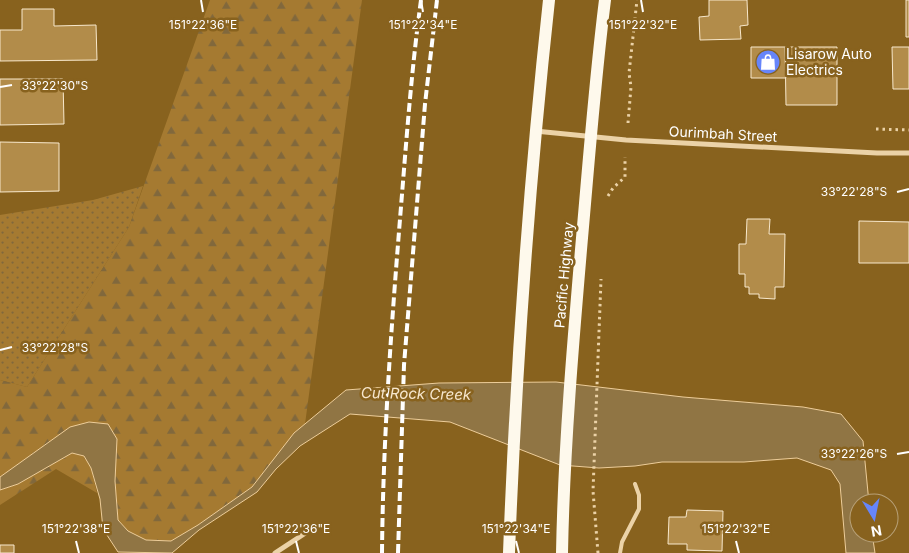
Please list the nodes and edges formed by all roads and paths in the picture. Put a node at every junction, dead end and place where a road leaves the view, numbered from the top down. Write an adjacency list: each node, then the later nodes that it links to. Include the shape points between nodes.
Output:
1 (549, 0): 7 (main road)
2 (606, 0): 8 (main road, Pacific Highway)
3 (636, 0): 4 (path, via 629,73)
4 (630, 102)
5 (876, 129): 6 (path)
6 (909, 130)
7 (535, 131): 8 (street, Ourimbah Street); 16 (main road, via 519,350)
8 (591, 136): 9 (street, Ourimbah Street); 17 (main road, Pacific Highway, via 572,354)
9 (909, 153)
10 (625, 177): 11 (path)
11 (603, 204)
12 (602, 271): 18 (path, via 593,491)
13 (635, 484): 19 (lane, via 640,509 622,542)
14 (310, 530): 15 (street)
15 (275, 553)
16 (509, 553)
17 (562, 553)
18 (598, 553)
19 (620, 553)

